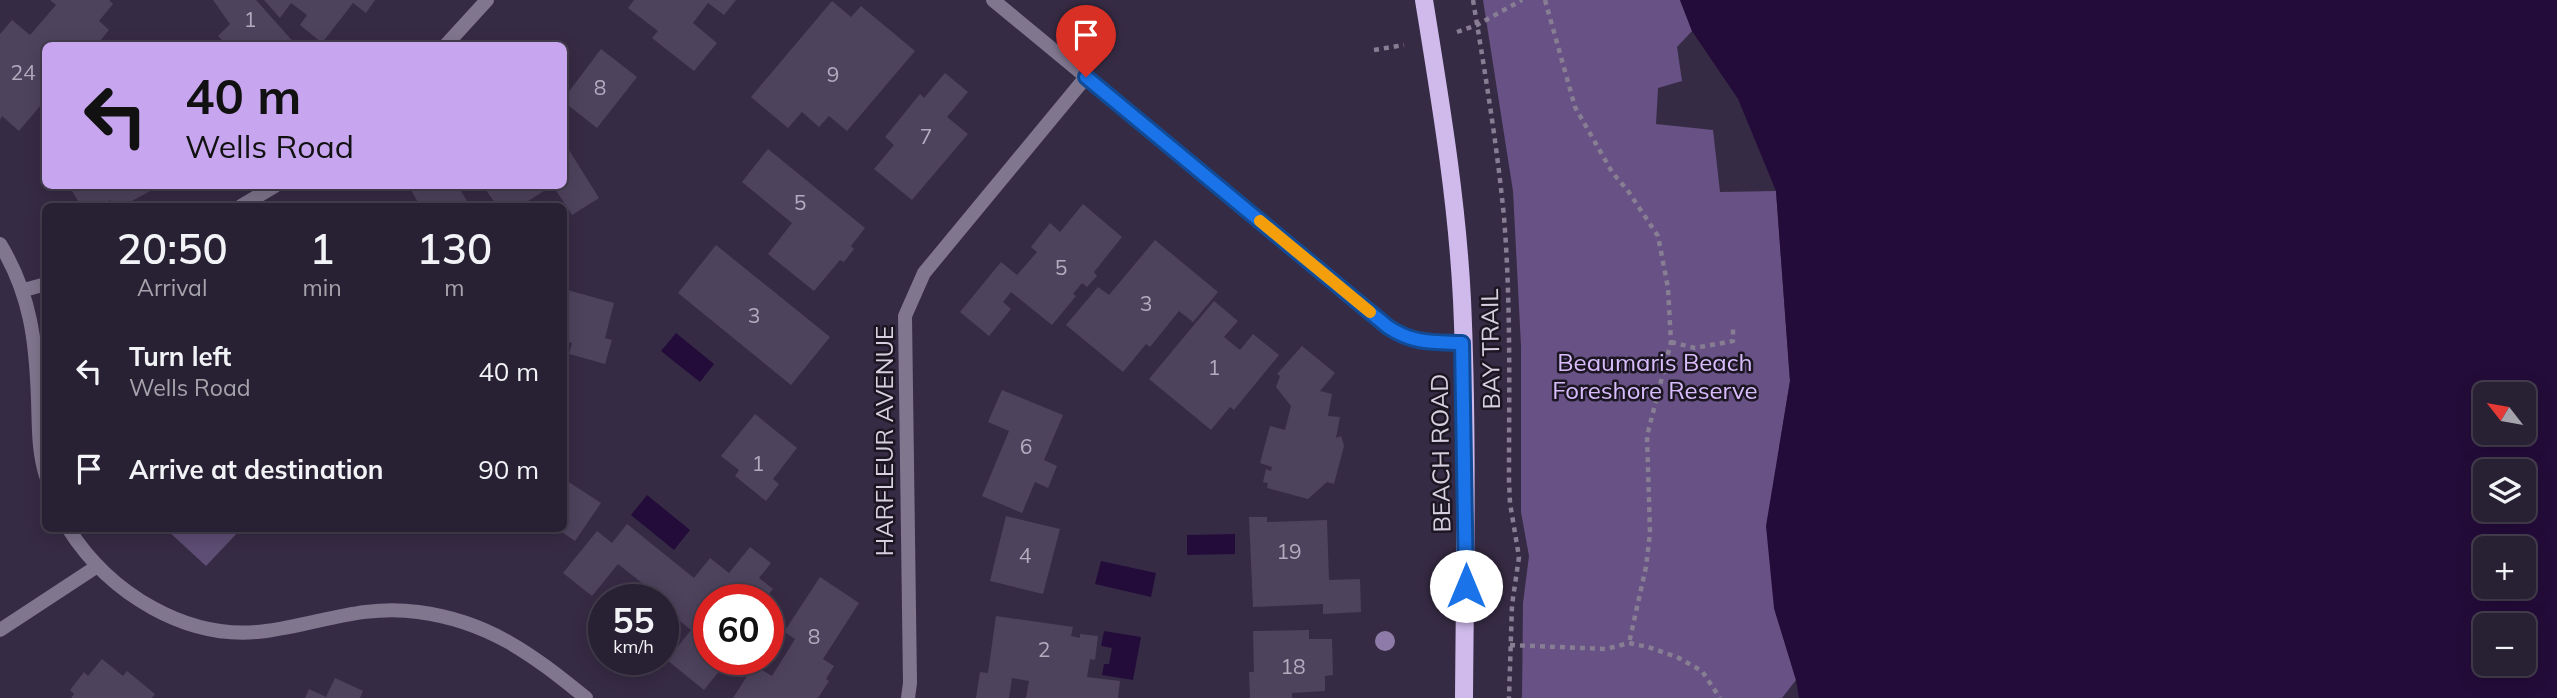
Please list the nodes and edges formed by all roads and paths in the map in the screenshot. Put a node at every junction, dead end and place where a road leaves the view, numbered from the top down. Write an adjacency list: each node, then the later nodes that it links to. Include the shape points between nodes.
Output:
1 (487, 0): 8 (street)
2 (993, 0): 9 (street)
3 (1424, 0): 17 (main road, BEACH ROAD, via 1451,182)
4 (1473, 0): 7 (path, BAY TRAIL)
5 (1522, 0): 7 (path)
6 (1545, 0): 16 (path, via 1575,107 1612,172 1658,236 1668,288)
7 (1478, 25): 23 (path, BAY TRAIL, via 1493,119 1507,270 1509,480 1519,557)
8 (449, 42)
9 (1086, 77): 17 (street, via 1388,327 1420,342); 25 (street, HARFLEUR AVENUE, via 924,273 905,316)
10 (270, 189): 11 (street)
11 (247, 203)
12 (0, 244): 14 (street)
13 (42, 285): 14 (street)
14 (24, 290): 18 (street, via 34,340)
15 (1733, 328): 16 (path, via 1732,341 1695,348)
16 (1671, 342): 22 (path, via 1647,436 1650,533)
17 (1462, 343): 26 (main road, BEACH ROAD, via 1467,505)
18 (42, 458)
19 (71, 532): 20 (street)
20 (96, 567): 21 (street); 24 (street, via 136,599 214,630 266,631 362,611 441,615 517,645)
21 (0, 630)
22 (1629, 643): 23 (path, via 1606,649); 28 (path, via 1659,650 1702,671)
23 (1510, 645): 27 (path, BAY TRAIL)
24 (586, 698)
25 (908, 698)
26 (1464, 698)
27 (1509, 698)
28 (1720, 698)

